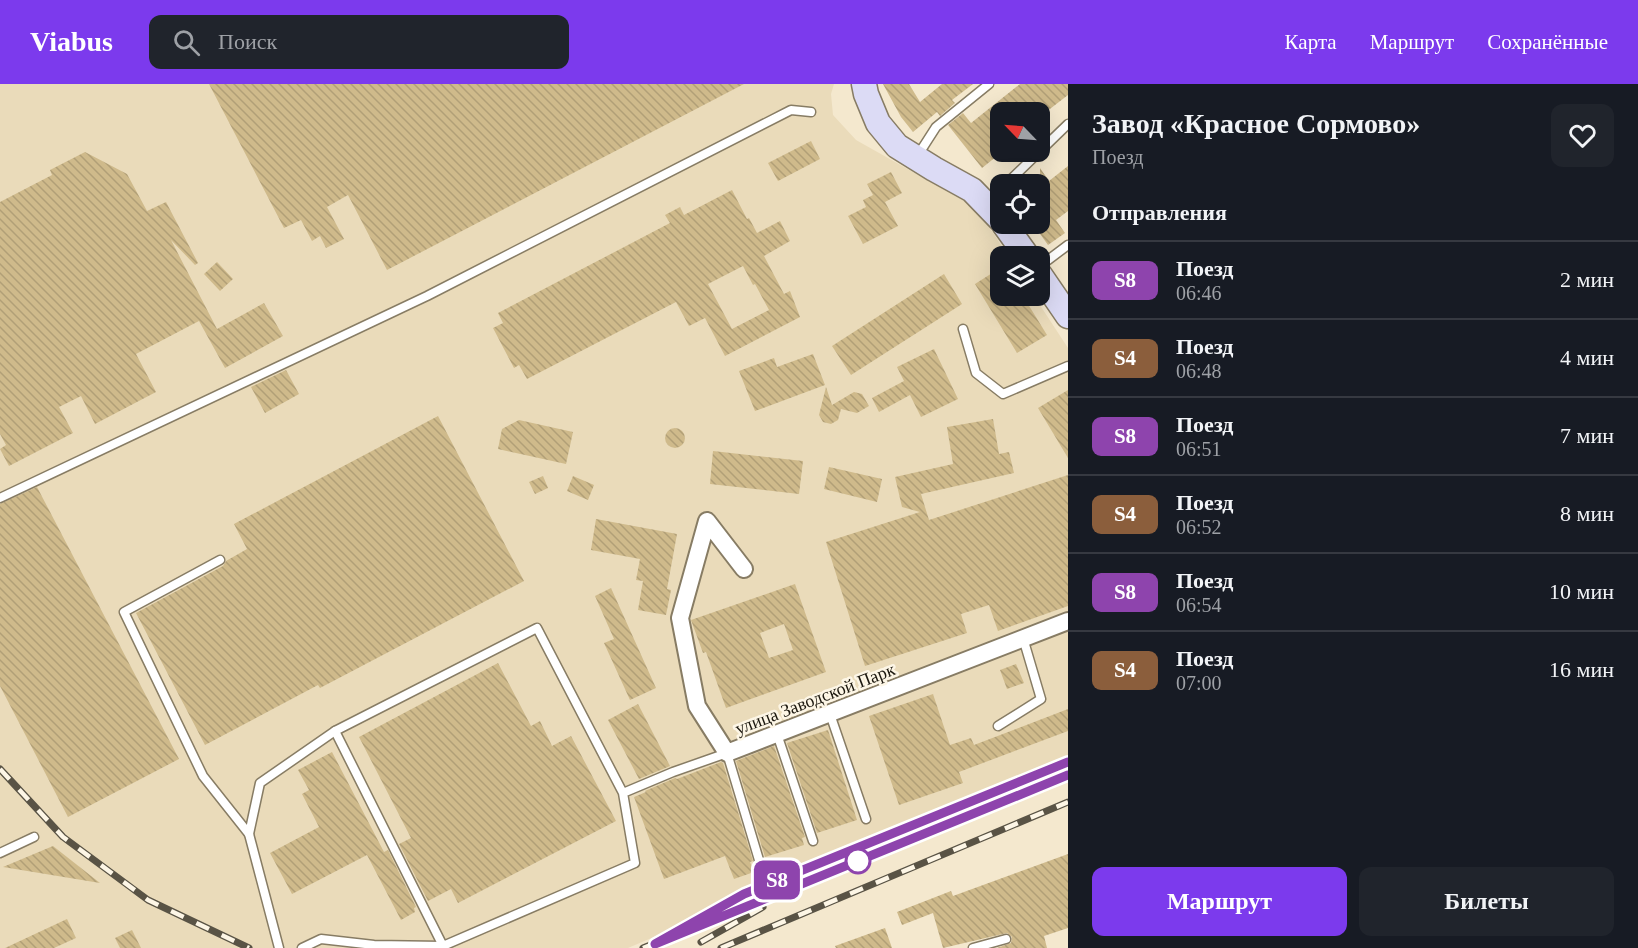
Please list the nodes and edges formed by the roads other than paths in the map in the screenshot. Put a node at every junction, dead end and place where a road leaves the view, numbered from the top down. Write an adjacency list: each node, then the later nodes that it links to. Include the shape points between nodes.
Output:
1 (864, 84): 5 (street, via 878,123 897,146)
2 (989, 84): 5 (lane, via 936,127)
3 (811, 112): 14 (lane, via 791,110 427,296)
4 (1068, 124): 6 (lane)
5 (916, 158): 7 (street)
6 (1016, 174)
7 (990, 201)
8 (1068, 245): 9 (lane)
9 (1050, 258)
10 (1050, 290): 11 (street)
11 (1068, 316)
12 (963, 328): 13 (lane, via 976,373 1003,394)
13 (1068, 366)
14 (0, 498)
15 (220, 560): 26 (lane, via 124,612 203,776)
16 (744, 569): 23 (street, улица Заводской Парк, via 707,521 680,618 697,706)
17 (1068, 621): 18 (street, улица Заводской Парк)
18 (1023, 639): 19 (street, улица Заводской Парк); 20 (lane, via 1041,699)
19 (830, 714): 22 (street, улица Заводской Парк); 25 (lane)
20 (998, 726)
21 (335, 731): 24 (lane, via 537,628); 26 (lane, via 260,783); 32 (lane)
22 (777, 734): 23 (street, улица Заводской Парк); 28 (lane)
23 (727, 753): 24 (lane); 30 (lane)
24 (623, 793): 32 (lane, via 635,863)
25 (866, 819)
26 (249, 834): 33 (lane)
27 (34, 837): 29 (lane)
28 (813, 841)
29 (0, 853)
30 (759, 860)
31 (1006, 939): 35 (lane)
32 (443, 946): 34 (lane, via 321,939)
33 (279, 948)
34 (302, 948)
35 (973, 948)

